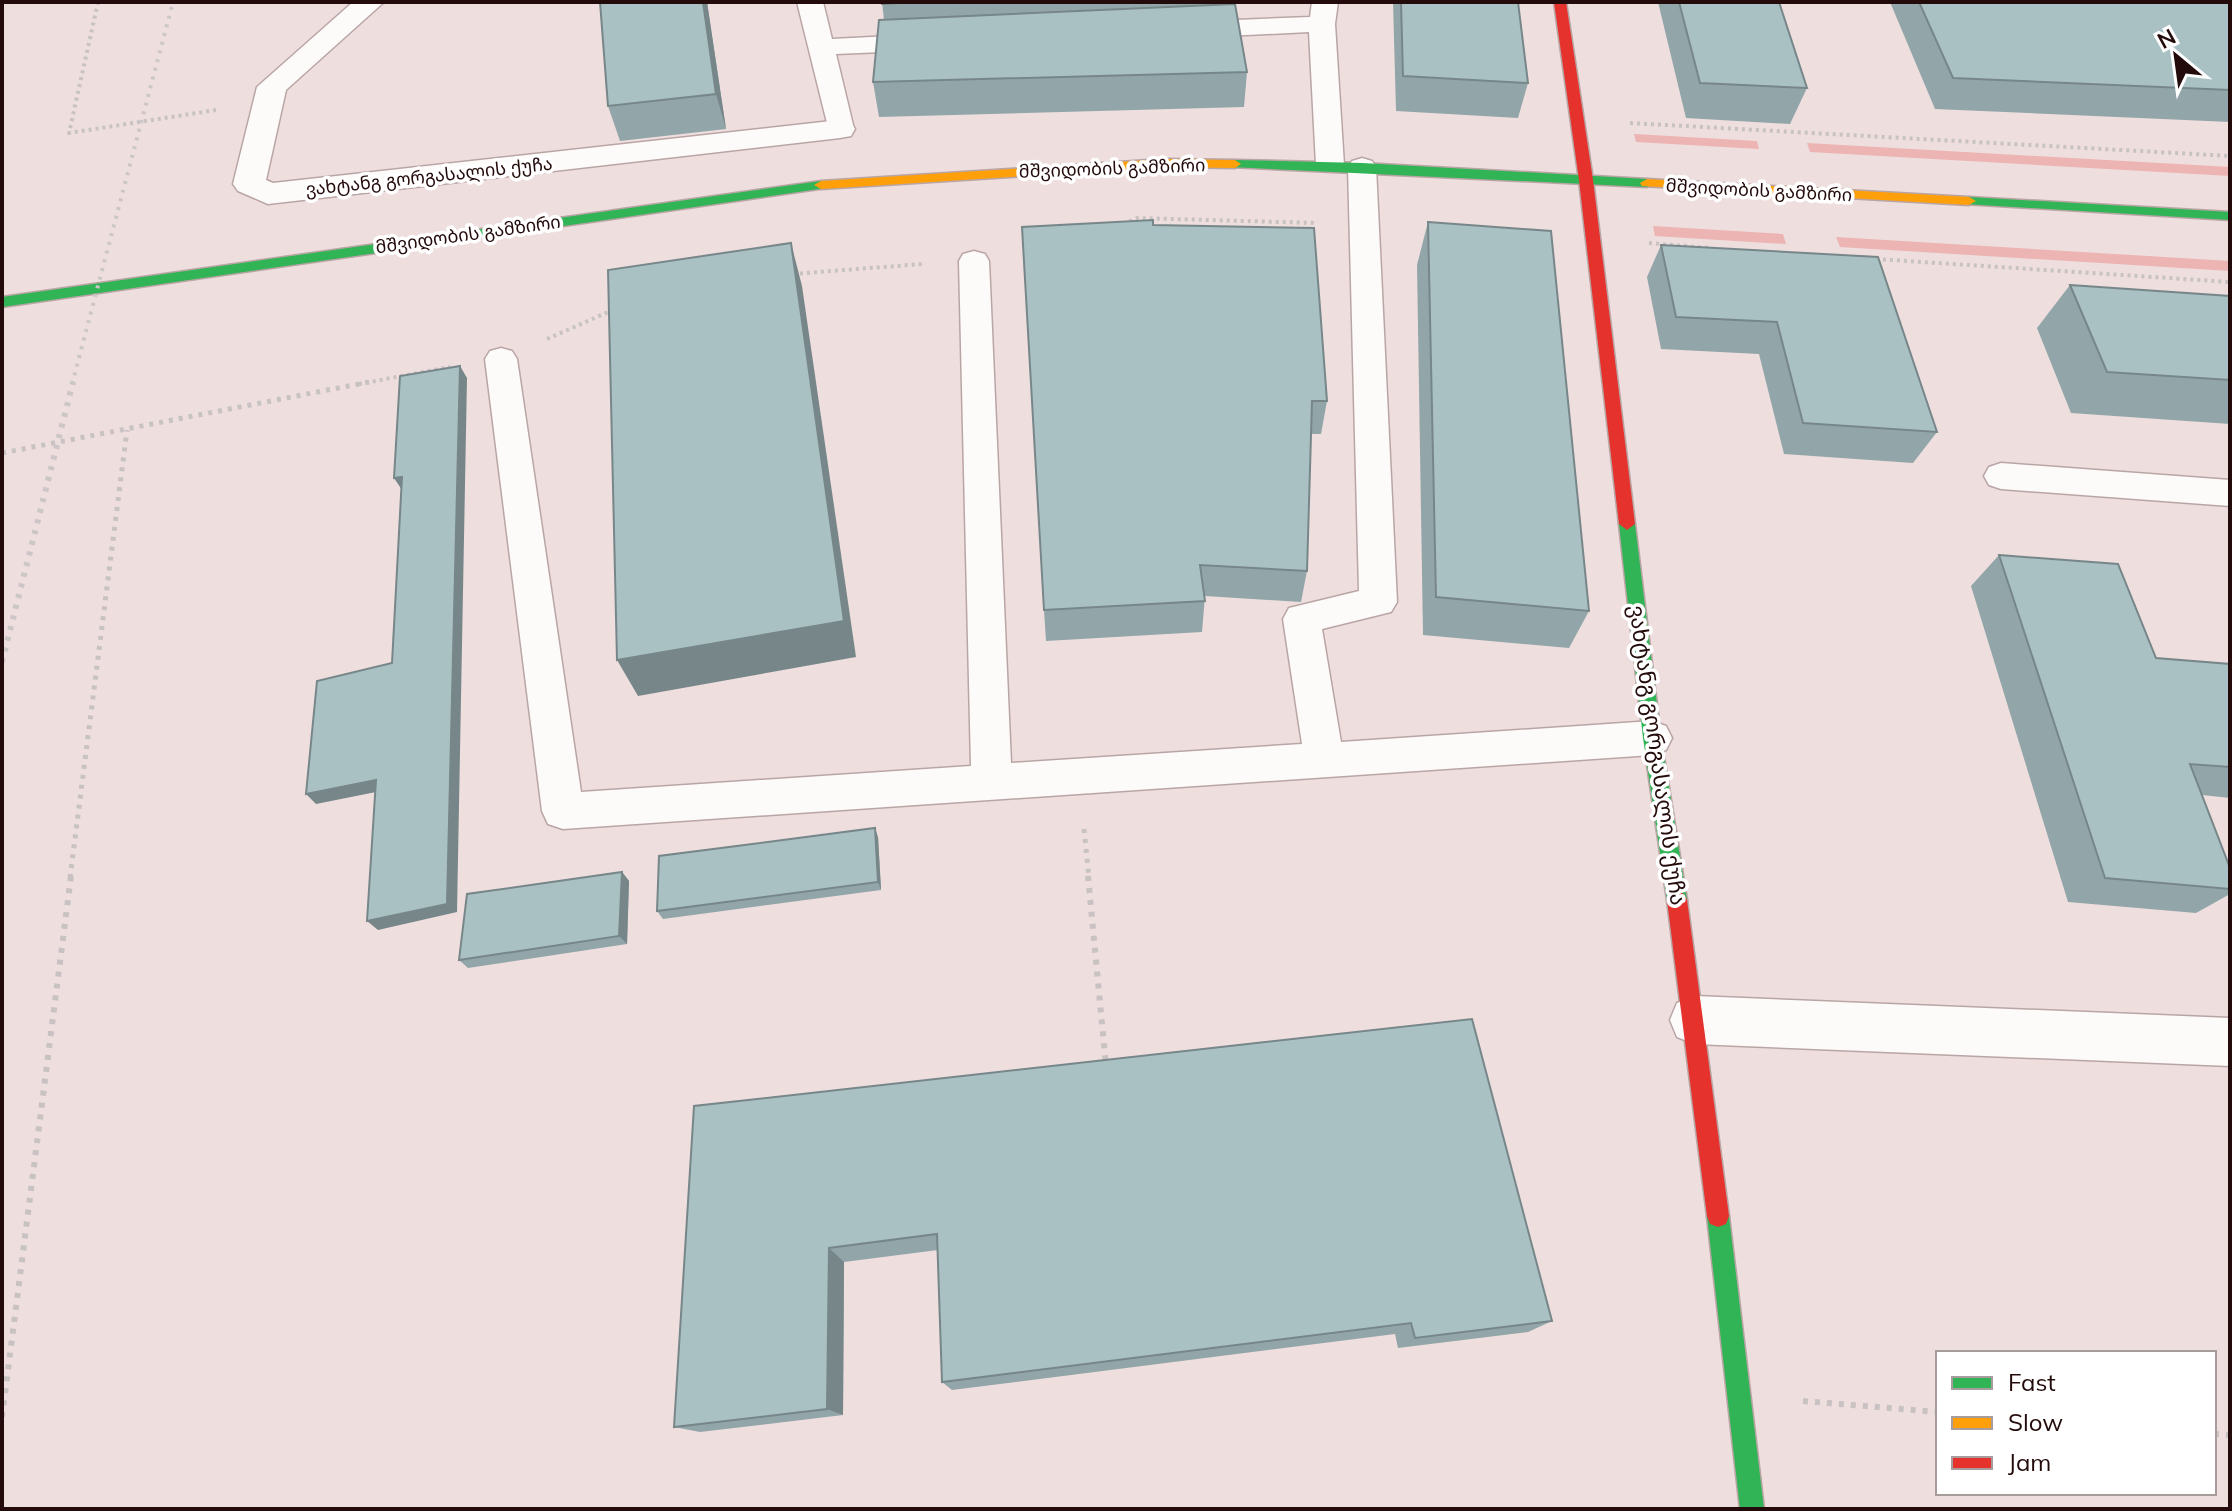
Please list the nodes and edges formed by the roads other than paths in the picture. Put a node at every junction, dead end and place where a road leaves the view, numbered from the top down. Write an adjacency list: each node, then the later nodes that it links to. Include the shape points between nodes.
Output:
1 (370, 2): 8 (street, ვახტანგ გორგასალის ქუჩა, via 272,87 249,184 268,194)
2 (810, 2): 7 (lane)
3 (1560, 2): 10 (main road, ვახტანგ გორგასალის ქუჩა)
4 (1324, 13): 5 (lane); 9 (lane)
5 (1165, 31)
6 (961, 40): 7 (lane)
7 (820, 47): 8 (lane)
8 (840, 129)
9 (1346, 166): 10 (main road, მშვიდობის გამზირი); 13 (main road, მშვიდობის გამზირი, via 1165,163 828,184); 18 (lane, via 1378,602 1302,619)
10 (1586, 180): 11 (main road, მშვიდობის გამზირი); 17 (main road, ვახტანგ გორგასალის ქუჩა)
11 (2230, 216)
12 (974, 261): 19 (lane)
13 (2, 302)
14 (501, 359): 19 (lane, via 563,811)
15 (2001, 476): 16 (lane)
16 (2230, 493)
17 (1652, 738): 18 (lane); 20 (main road, ვახტანგ გორგასალის ქუჩა)
18 (1324, 760): 19 (lane)
19 (992, 783)
20 (1695, 1020): 21 (street); 22 (main road, ვახტანგ გორგასალის ქუჩა)
21 (2230, 1042)
22 (1752, 1509)

